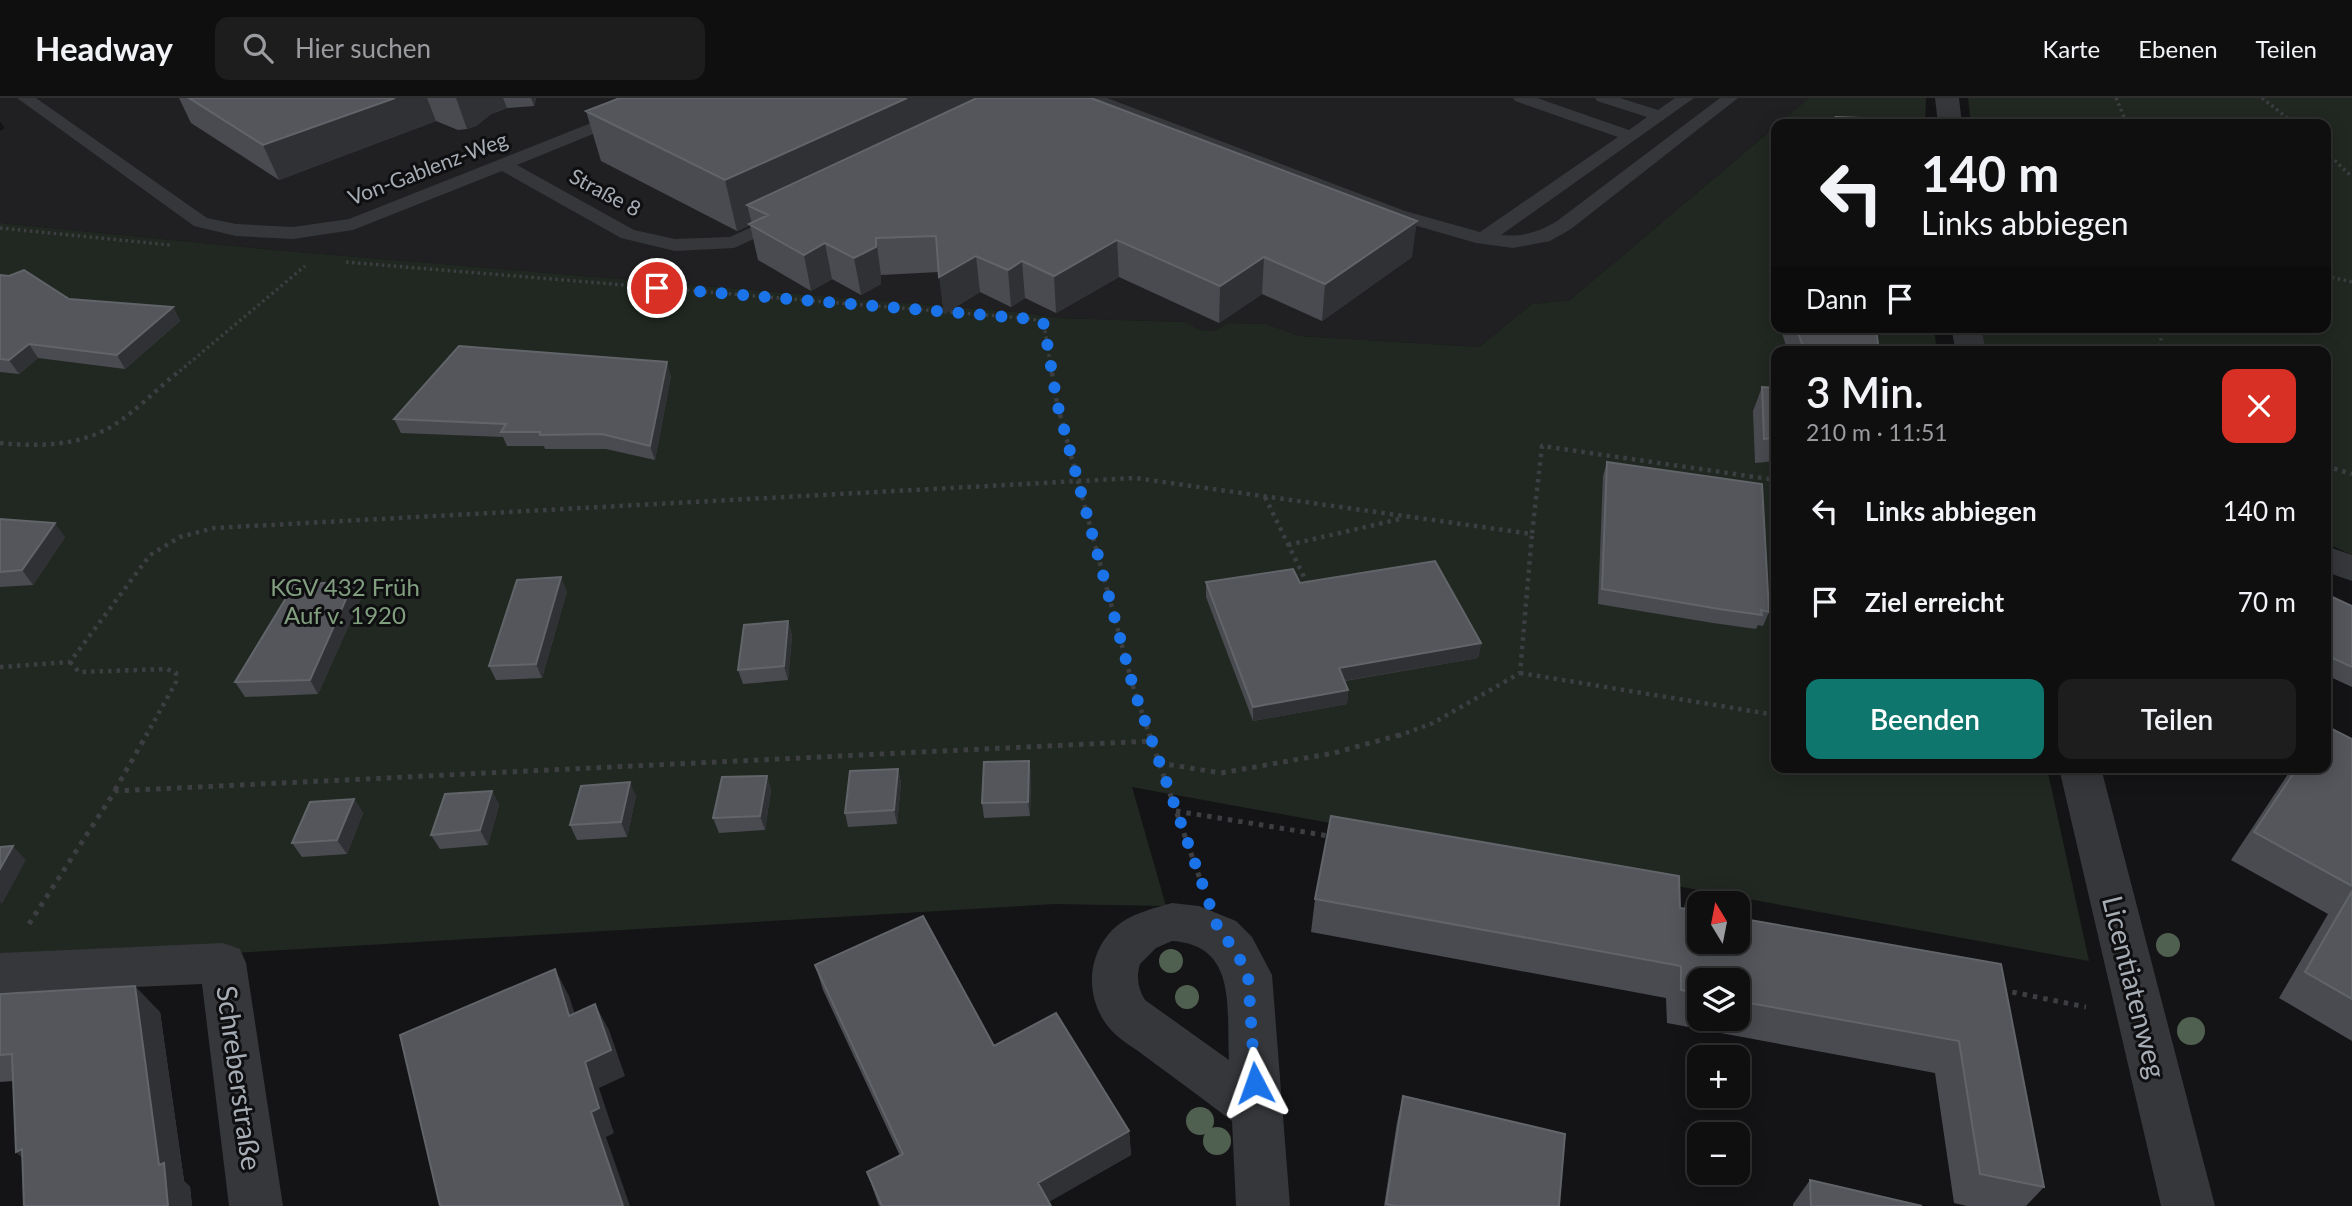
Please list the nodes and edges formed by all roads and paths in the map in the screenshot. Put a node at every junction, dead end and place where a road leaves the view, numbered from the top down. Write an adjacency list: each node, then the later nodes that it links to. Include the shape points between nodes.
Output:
1 (25, 98): 17 (lane, Von-Gablenz-Weg, via 201,222 236,230 293,233 353,224)
2 (668, 98): 17 (lane, Von-Gablenz-Weg)
3 (1092, 98): 21 (lane, via 1399,215)
4 (1521, 98): 15 (lane)
5 (1603, 98): 11 (lane)
6 (1686, 98): 11 (lane)
7 (1730, 98): 21 (lane, via 1543,237 1513,242)
8 (1947, 98): 12 (street)
9 (2116, 98): 13 (path)
10 (2262, 98): 14 (path)
11 (1660, 116): 15 (lane)
12 (1949, 119)
13 (2125, 119)
14 (2289, 119)
15 (1631, 136): 21 (lane)
16 (2331, 157): 18 (path)
17 (503, 164): 19 (lane, Straße 8, via 628,234 675,245 734,242)
18 (2352, 177)
19 (797, 212)
20 (0, 228): 22 (path)
21 (1483, 239)
22 (174, 245)
23 (313, 259): 27 (path, via 117,423 67,443 36,447)
24 (338, 261): 30 (path, via 1033,319 1044,324 1057,403)
25 (2331, 277): 26 (path)
26 (2352, 282)
27 (0, 443)
28 (2331, 468): 29 (path)
29 (2352, 474)
30 (1079, 479): 32 (path, via 1135,478); 39 (path, via 188,532 150,555); 43 (path)
31 (1771, 479): 34 (path, via 1542,446)
32 (1265, 496): 33 (path); 35 (path)
33 (1405, 518): 34 (path); 35 (path)
34 (1531, 534): 41 (path)
35 (1288, 545): 38 (path)
36 (2331, 560): 37 (street)
37 (2352, 569)
38 (1307, 583)
39 (70, 662): 40 (path); 46 (path, via 79,672 167,669 176,673 176,682)
40 (0, 667)
41 (1520, 673): 42 (path); 44 (path, via 1433,723 1334,753 1221,773)
42 (1771, 714)
43 (1151, 741): 44 (path); 46 (path)
44 (1158, 763): 47 (path)
45 (2081, 773): 54 (street, Licentiatenweg)
46 (115, 791): 52 (path)
47 (1175, 811): 48 (path); 51 (path)
48 (1338, 837)
49 (1673, 904): 50 (path)
50 (1687, 907)
51 (1220, 934): 55 (street, via 1233,946 1248,975); 55 (street, via 1189,922 1164,923 1142,932 1120,955 1114,986 1128,1015)
52 (11, 954): 56 (street, Schreberstraße, via 223,963)
53 (1994, 988): 54 (path)
54 (2141, 1016): 58 (street, Licentiatenweg)
55 (1257, 1110): 57 (street)
56 (256, 1206)
57 (1263, 1206)
58 (2188, 1206)

